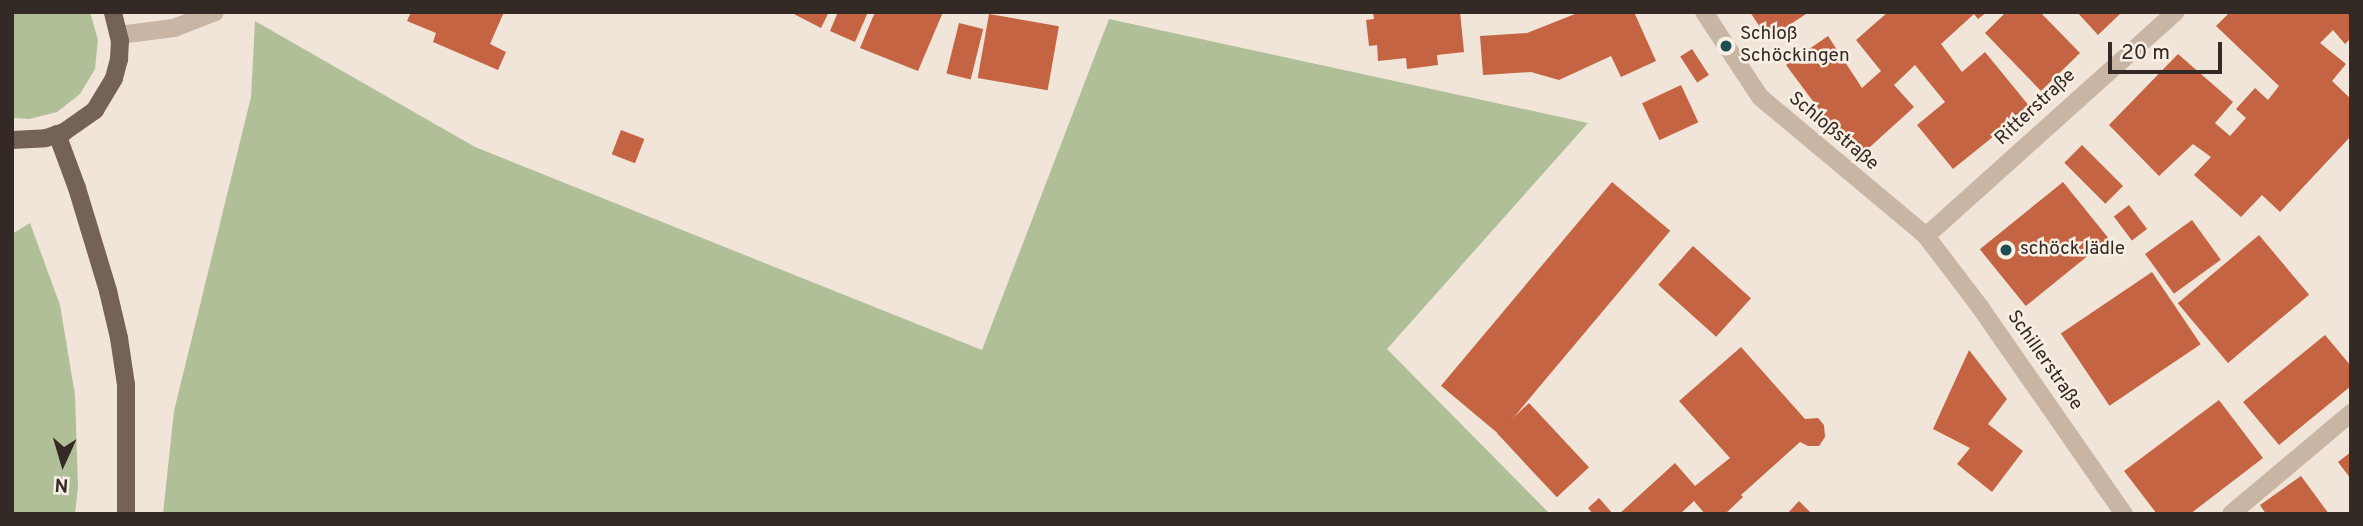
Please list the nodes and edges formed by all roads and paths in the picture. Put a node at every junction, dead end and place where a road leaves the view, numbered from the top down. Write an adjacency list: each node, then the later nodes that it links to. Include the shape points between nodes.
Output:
1 (113, 12): 5 (main road)
2 (215, 12): 5 (street, via 174,28)
3 (1703, 12): 8 (street, Schloßstraße, via 1760,97)
4 (2176, 12): 8 (street, Ritterstraße)
5 (119, 35): 6 (main road, via 119,60 106,95 81,122)
6 (57, 134): 7 (main road); 10 (main road, via 119,338 126,385)
7 (12, 140)
8 (1926, 236): 11 (street, Schillerstraße)
9 (2351, 413): 12 (street)
10 (126, 514)
11 (2124, 514)
12 (2231, 514)

